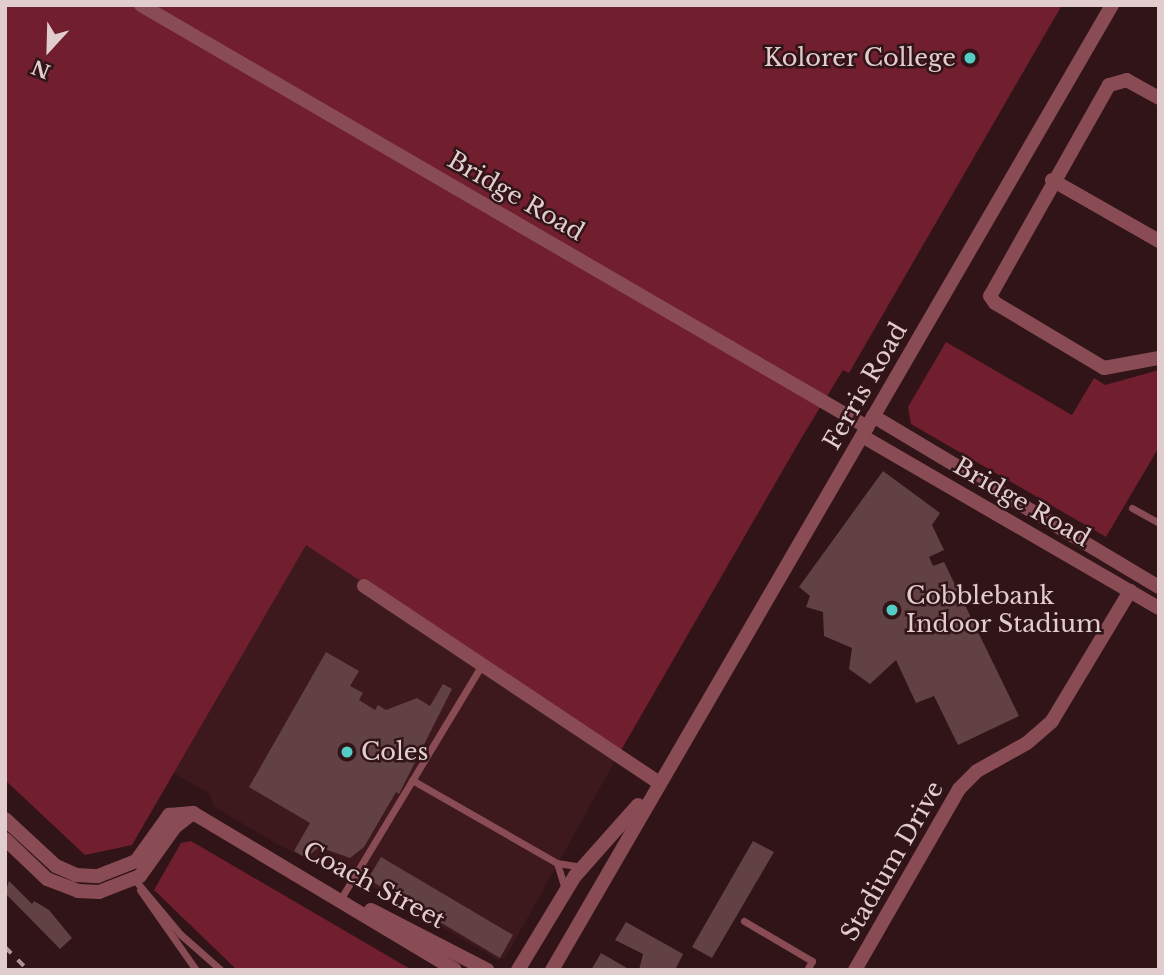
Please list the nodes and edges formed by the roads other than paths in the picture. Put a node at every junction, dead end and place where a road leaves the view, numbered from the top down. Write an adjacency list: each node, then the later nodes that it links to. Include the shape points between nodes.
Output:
1 (141, 5): 7 (street, Bridge Road)
2 (1112, 5): 7 (street, Ferris Road)
3 (1159, 98): 4 (street, via 1127,80 1112,82)
4 (1052, 180): 5 (street); 6 (street, via 994,282 991,300 1104,368)
5 (1159, 241)
6 (1159, 358)
7 (868, 426): 11 (street, Bridge Road); 12 (street, Bridge Road); 16 (street, Ferris Road)
8 (1132, 508): 9 (lane)
9 (1159, 523)
10 (364, 586): 14 (street)
11 (1159, 587)
12 (1130, 591): 13 (street, Bridge Road); 32 (street, Stadium Drive, via 1052,721 1027,743 976,771 959,789)
13 (1159, 608)
14 (482, 664): 15 (lane); 16 (street)
15 (412, 780): 19 (lane); 23 (lane)
16 (656, 785): 20 (street, Ferris Road); 30 (street, Ferris Road)
17 (5, 819): 21 (street, via 66,871 98,876)
18 (5, 839): 21 (street, Coach Street, via 47,879 62,887 99,892)
19 (558, 863): 20 (lane); 22 (lane)
20 (582, 867): 22 (street, Ferris Road)
21 (132, 873): 23 (street, Coach Street, via 157,858 175,827 193,813); 25 (lane, via 143,899); 26 (lane, via 180,934)
22 (566, 890): 29 (street, Ferris Road)
23 (341, 898): 27 (street, Coach Street); 28 (street, Coach Street)
24 (744, 921): 31 (lane, via 812,961)
25 (196, 970)
26 (221, 970)
27 (455, 970)
28 (486, 970)
29 (518, 970)
30 (552, 970)
31 (807, 970)
32 (855, 970)

